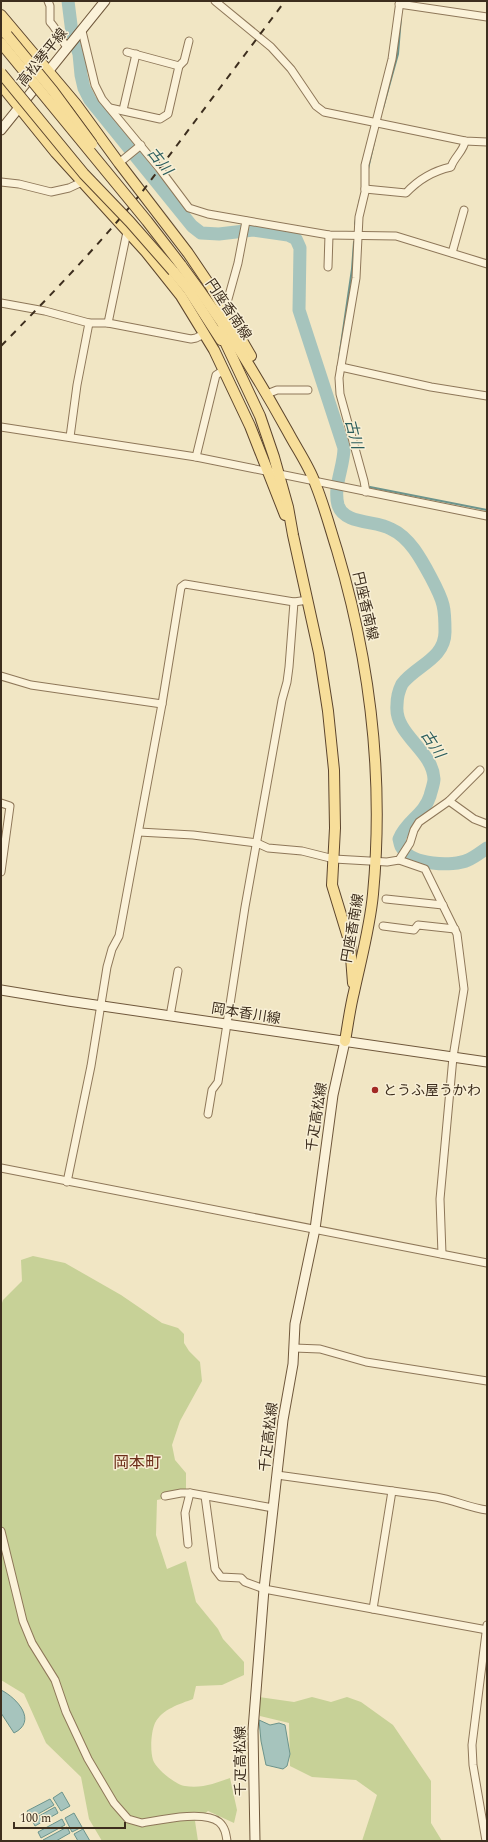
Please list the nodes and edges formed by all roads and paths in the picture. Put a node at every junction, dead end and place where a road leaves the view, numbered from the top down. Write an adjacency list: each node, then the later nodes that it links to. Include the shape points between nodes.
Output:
1 (48, 1): 10 (street, via 50,22)
2 (105, 1): 7 (main road, 高松琴平線)
3 (215, 1): 20 (street, via 271,47 292,69 316,106 324,112)
4 (400, 2): 6 (street); 20 (street, via 392,59)
5 (1, 15): 14 (main road)
6 (487, 17)
7 (81, 32): 10 (main road, 高松琴平線); 18 (street, via 95,84 102,99)
8 (3, 35): 36 (main road, 円座香南線, bridge, via 147,221)
9 (189, 41): 13 (street, via 184,62)
10 (68, 46): 14 (main road, 高松琴平線)
11 (127, 52): 12 (street)
12 (136, 54): 13 (street); 19 (street)
13 (179, 66): 19 (street, via 168,114 160,119)
14 (48, 71): 17 (main road, 高松琴平線); 25 (main road)
15 (1, 73): 36 (main road, bridge, via 84,174)
16 (1, 85): 17 (main road)
17 (19, 107): 21 (main road, 高松琴平線); 27 (main road)
18 (110, 108): 19 (street); 24 (street)
19 (123, 110)
20 (375, 124): 22 (street); 28 (street, via 365,165)
21 (1, 130)
22 (465, 141): 23 (street); 28 (street, via 464,148 456,156 451,167 426,176 406,193)
23 (487, 142)
24 (139, 146): 25 (street); 30 (street, via 189,208)
25 (122, 160): 39 (main road)
26 (1, 182): 27 (street, via 51,192)
27 (82, 182): 31 (main road)
28 (365, 189): 33 (street)
29 (464, 210): 34 (street)
30 (246, 224): 32 (street); 39 (street, via 228,299)
31 (127, 232): 41 (street); 42 (main road, via 181,296)
32 (329, 235): 33 (street); 37 (street)
33 (358, 236): 34 (street, via 396,236); 43 (street, via 356,278)
34 (452, 253): 35 (street)
35 (487, 264)
36 (177, 268): 45 (main road, 円座香南線, via 206,298); 53 (main road, 円座香南線, via 211,314 239,369 260,416)
37 (328, 268)
38 (1, 303): 40 (street)
39 (221, 303): 45 (main road, via 256,365)
40 (89, 323): 41 (street); 50 (street)
41 (108, 323): 42 (street, via 190,339)
42 (204, 334): 44 (main road)
43 (341, 367): 48 (street, via 431,387); 55 (street, via 340,394)
44 (224, 370): 51 (street, via 216,374); 52 (main road)
45 (259, 380): 47 (main road, 円座香南線)
46 (308, 390): 47 (street, via 277,390)
47 (267, 394): 54 (main road, 円座香南線)
48 (487, 396)
49 (1, 427): 50 (street)
50 (70, 437): 51 (street)
51 (196, 457): 52 (street)
52 (268, 472): 53 (street); 57 (main road)
53 (279, 474): 54 (street); 57 (main road, 円座香南線)
54 (315, 481): 55 (street); 70 (main road, 円座香南線, via 350,594 362,651 376,764)
55 (366, 492): 56 (street)
56 (487, 516)
57 (293, 535): 58 (main road, 円座香南線)
58 (308, 600): 59 (street); 69 (main road, 円座香南線, via 328,711 334,770)
59 (294, 602): 61 (street, via 185,584 181,587); 67 (street, via 287,682)
60 (1, 676): 61 (street, via 31,685)
61 (162, 704): 66 (street)
62 (480, 770): 63 (street)
63 (449, 801): 65 (street, via 474,819); 68 (street, via 419,822)
64 (1, 803): 71 (street, via 10,806)
65 (487, 824)
66 (139, 832): 67 (street, via 193,835); 79 (street, via 119,936 112,948)
67 (257, 843): 69 (street, via 268,848 302,851); 81 (street)
68 (400, 858): 70 (street); 73 (street, via 425,868)
69 (334, 859): 70 (street); 78 (main road, 円座香南線, via 332,885 350,944)
70 (375, 862): 78 (main road, 円座香南線, via 367,937)
71 (1, 872)
72 (386, 899): 73 (street)
73 (443, 905): 75 (street)
74 (383, 926): 75 (street, via 414,930 418,925)
75 (455, 929): 83 (street, via 458,934 464,989)
76 (178, 971): 80 (street)
77 (1, 990): 79 (main road, 岡本香川線)
78 (354, 993): 82 (main road, 円座香南線)
79 (101, 1006): 80 (main road, 岡本香川線); 87 (street)
80 (170, 1016): 81 (main road, 岡本香川線)
81 (226, 1024): 82 (main road, 岡本香川線); 85 (street, via 218,1082 212,1090)
82 (345, 1041): 83 (main road, 岡本香川線); 88 (main road, 千疋高松線, via 333,1095)
83 (453, 1057): 84 (main road, 岡本香川線); 89 (street, via 440,1199)
84 (487, 1062)
85 (208, 1114)
86 (1, 1168): 87 (street)
87 (68, 1182): 88 (street)
88 (315, 1229): 89 (street); 91 (main road, 千疋高松線, via 295,1324)
89 (442, 1254): 90 (street)
90 (487, 1263)
91 (294, 1348): 92 (street, via 320,1349 366,1362); 93 (main road, 千疋高松線)
92 (487, 1381)
93 (277, 1475): 94 (street); 98 (main road, 千疋高松線)
94 (392, 1491): 99 (street, via 448,1499 476,1509); 103 (street)
95 (190, 1493): 96 (street); 97 (street); 101 (street, via 185,1513)
96 (165, 1496)
97 (205, 1496): 98 (street); 102 (street, via 218,1573 221,1577 241,1578)
98 (273, 1508): 102 (main road, 千疋高松線)
99 (487, 1510)
100 (1, 1531): 105 (street, via 26,1632 55,1680 88,1759 123,1815 142,1823 197,1816 213,1818 224,1827)
101 (188, 1544)
102 (264, 1589): 103 (street); 106 (main road, 千疋高松線, via 253,1730)
103 (373, 1609): 104 (street)
104 (487, 1629): 107 (street, via 472,1746)
105 (227, 1841)
106 (255, 1841)
107 (486, 1841)

